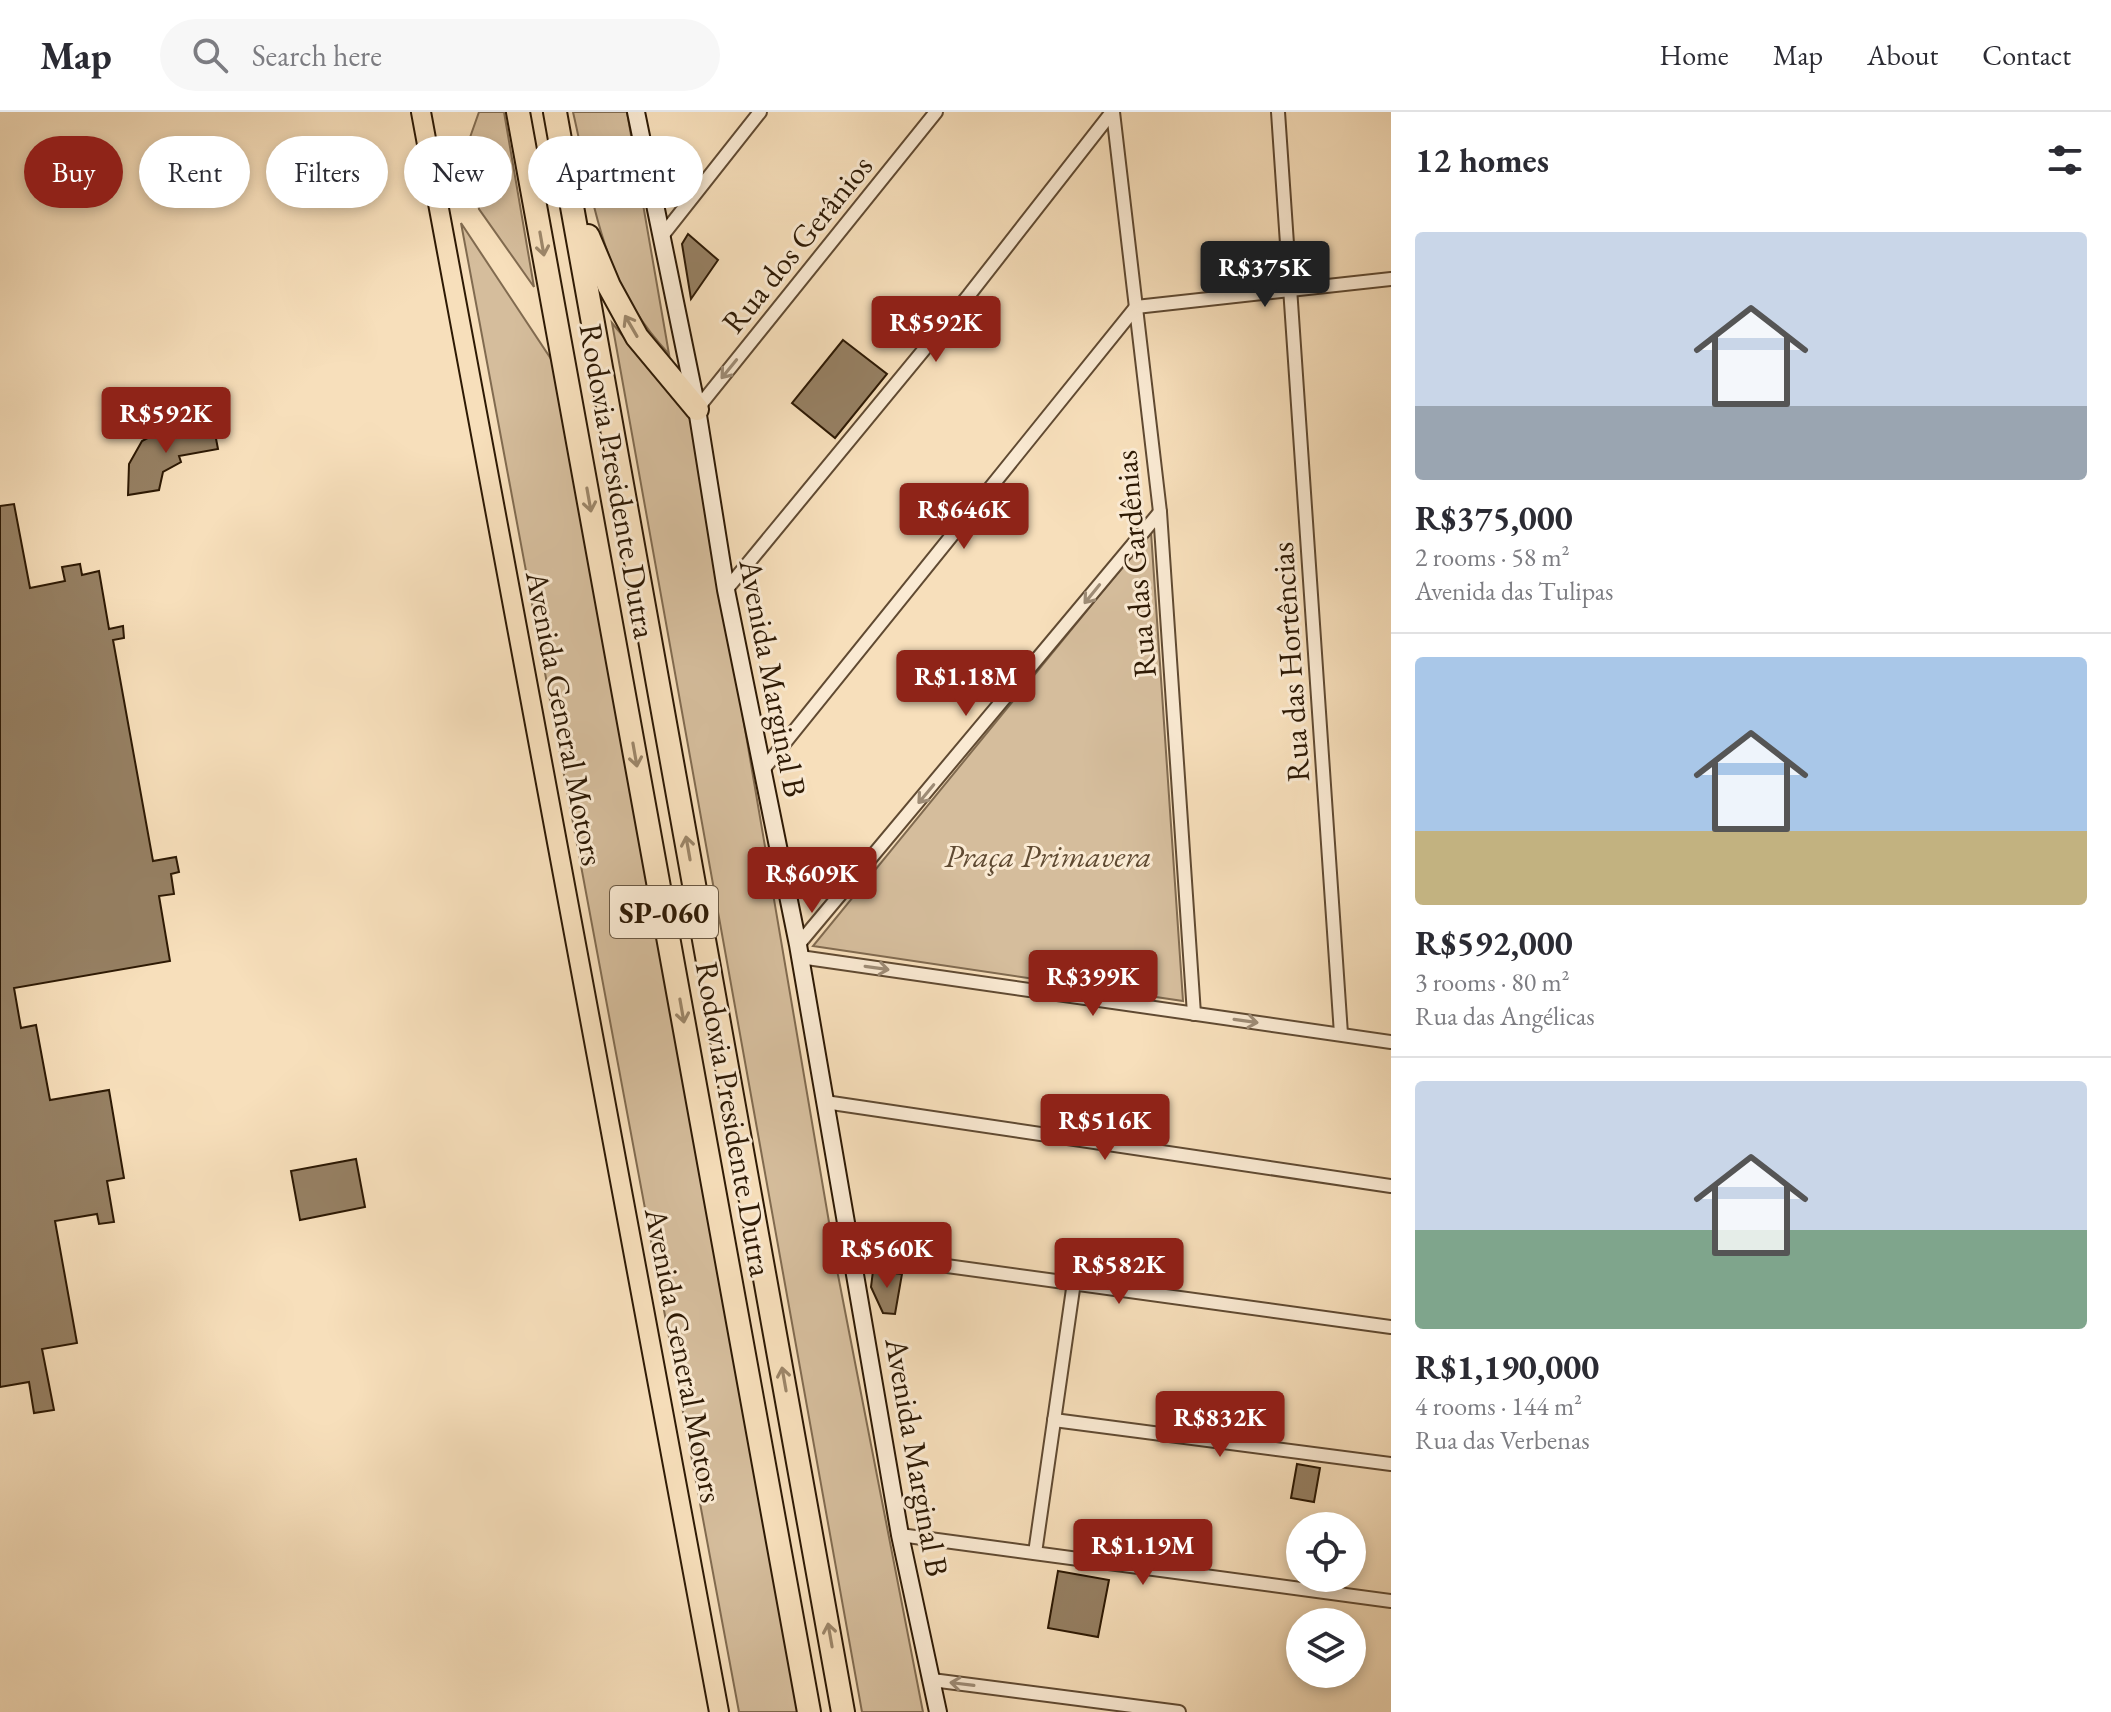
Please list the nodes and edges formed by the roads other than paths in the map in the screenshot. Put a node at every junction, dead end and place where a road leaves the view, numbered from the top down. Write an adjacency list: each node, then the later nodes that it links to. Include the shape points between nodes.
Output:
1 (421, 112): 35 (main road, Avenida General Motors)
2 (518, 112): 36 (highway, Rodovia Presidente Dutra / SP-060, one-way to 36)
3 (555, 112): 9 (highway, Rodovia Presidente Dutra / SP-060)
4 (760, 112): 12 (street)
5 (936, 112): 16 (street, Rua dos Gerânios, one-way to 16)
6 (1112, 112): 15 (street, Rua das Gardênias); 18 (street)
7 (1278, 112): 14 (street, Rua das Hortências)
8 (638, 119): 12 (street, Avenida Marginal B)
9 (559, 136)
10 (573, 208): 37 (highway, Rodovia Presidente Dutra / SP-060, one-way to 10)
11 (576, 208): 16 (highway, one-way to 11, via 637,337)
12 (662, 236): 16 (street, Avenida Marginal B)
13 (1391, 279): 14 (street)
14 (1290, 287): 15 (street); 22 (street, Rua das Hortências)
15 (1136, 307): 17 (street, Rua das Gardênias); 19 (street)
16 (697, 409): 18 (street, Avenida Marginal B)
17 (1160, 512): 20 (street, one-way to 20); 21 (street, Rua das Gardênias)
18 (726, 590): 19 (street, Avenida Marginal B)
19 (762, 771): 20 (street, Avenida Marginal B)
20 (799, 951): 21 (street, one-way to 21); 24 (street, Avenida Marginal B)
21 (1194, 1014): 22 (street, one-way to 22)
22 (1341, 1034): 23 (street)
23 (1391, 1042)
24 (825, 1102): 25 (street); 26 (street, Avenida Marginal B)
25 (1391, 1186)
26 (852, 1253): 27 (street); 31 (street, Avenida Marginal B)
27 (1074, 1282): 28 (street); 29 (street)
28 (1391, 1327)
29 (1054, 1420): 30 (street); 32 (street)
30 (1391, 1464)
31 (900, 1535): 32 (street); 34 (street, Avenida Marginal B)
32 (1035, 1553): 33 (street)
33 (1391, 1601)
34 (932, 1680): 38 (street, Avenida Marginal B); 39 (street, one-way to 34)
35 (719, 1712)
36 (809, 1712)
37 (843, 1712)
38 (938, 1712)
39 (1179, 1712)

